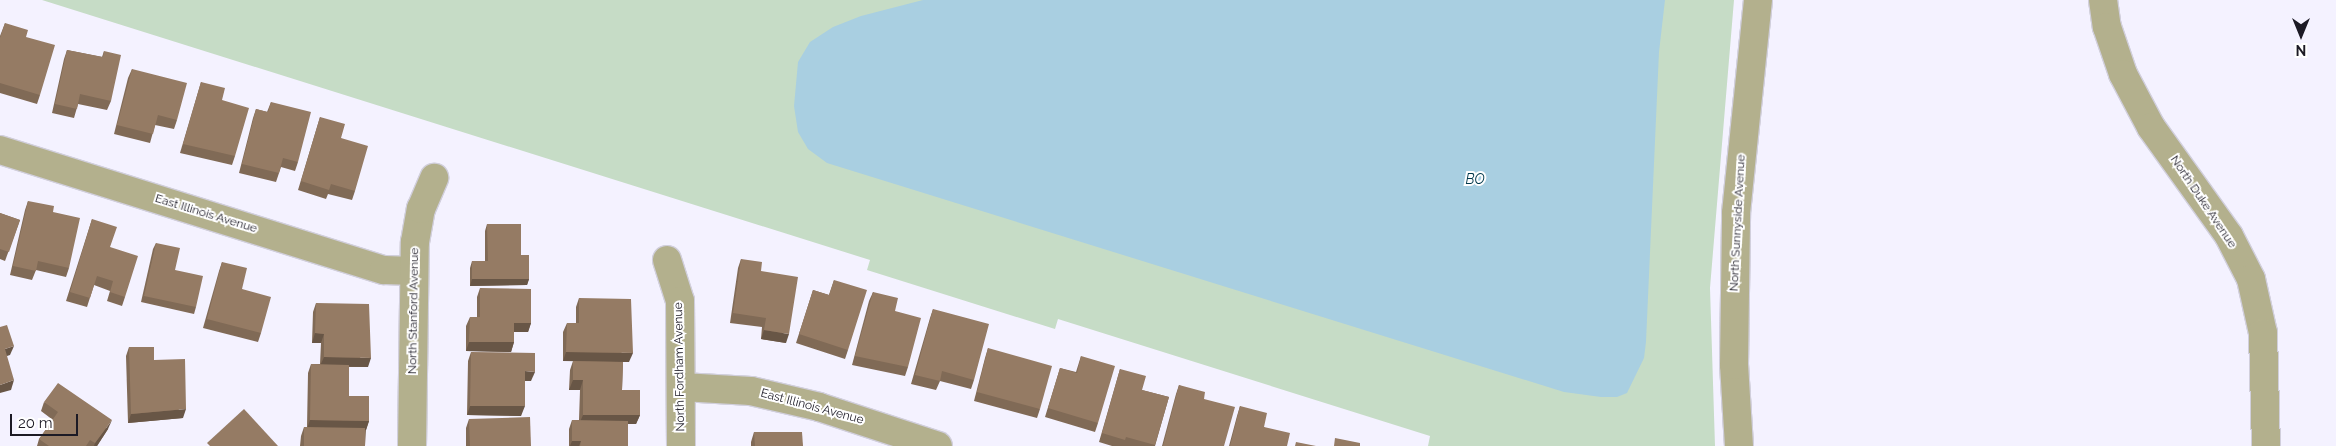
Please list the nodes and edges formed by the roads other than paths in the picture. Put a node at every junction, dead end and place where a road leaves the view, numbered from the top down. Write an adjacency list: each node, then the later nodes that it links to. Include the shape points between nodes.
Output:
1 (1758, 0): 11 (street, North Sunnyside Avenue, via 1736,213 1734,356)
2 (2103, 0): 12 (street, North Duke Avenue, via 2106,27 2123,74 2151,127 2229,236 2251,279 2263,333)
3 (0, 150): 6 (street, East Illinois Avenue, via 384,270)
4 (434, 178): 6 (street, North Stanford Avenue, via 421,209)
5 (667, 260): 7 (street, North Fordham Avenue, via 680,301)
6 (414, 271): 8 (street, North Stanford Avenue)
7 (682, 386): 9 (street, North Fordham Avenue); 10 (street, East Illinois Avenue, via 750,391 819,407)
8 (412, 446)
9 (681, 446)
10 (938, 446)
11 (1739, 446)
12 (2266, 446)

